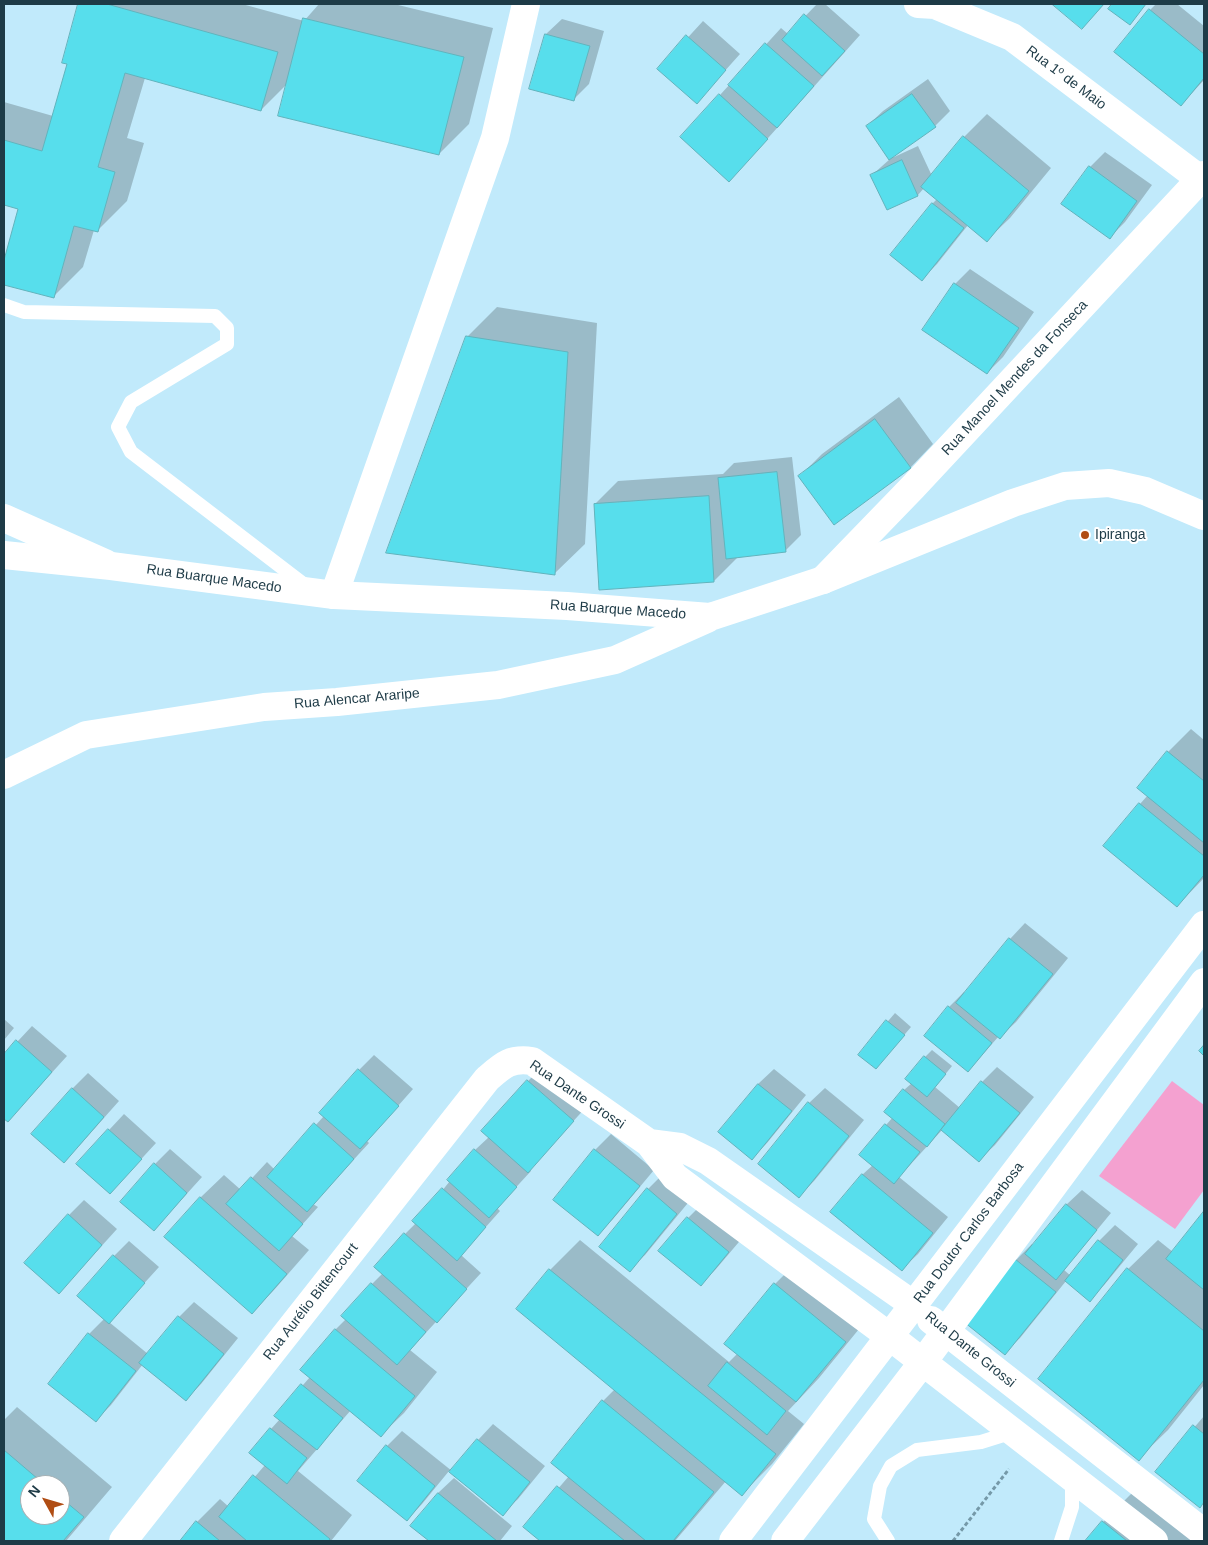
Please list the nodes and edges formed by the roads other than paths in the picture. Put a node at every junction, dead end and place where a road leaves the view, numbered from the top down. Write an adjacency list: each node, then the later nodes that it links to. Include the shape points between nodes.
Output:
1 (526, 4): 10 (street, via 495,138)
2 (918, 4): 3 (street, Rua 1º de Maio, via 935,4 1012,37)
3 (1203, 179): 9 (street, Rua Manoel Mendes da Fonseca)
4 (4, 305): 10 (lane, via 24,312 215,316 227,328 227,344 131,402 118,427 131,452)
5 (1204, 516): 9 (street, Rua Buarque Macedo, via 1145,491 1109,483 1065,486 1013,503)
6 (4, 518): 8 (street)
7 (4, 555): 8 (street, Rua Buarque Macedo)
8 (110, 566): 10 (street, Rua Buarque Macedo)
9 (823, 580): 11 (street, Rua Buarque Macedo)
10 (324, 594): 11 (street, Rua Buarque Macedo, via 567,606)
11 (710, 618): 12 (street, Rua Alencar Araripe, via 615,660 498,685 264,708 86,735)
12 (4, 775)
13 (1204, 924): 15 (street, Rua Doutor Carlos Barbosa)
14 (1204, 982): 17 (street)
15 (1107, 1052): 17 (street); 19 (street, Rua Doutor Carlos Barbosa)
16 (503, 1065): 18 (street, Rua Dante Grossi, via 518,1059 532,1061); 26 (street, Rua Aurélio Bittencourt, via 487,1079)
17 (1136, 1074): 20 (street)
18 (649, 1143): 19 (street, Rua Dante Grossi, via 680,1147 708,1161); 21 (street, Rua Dante Grossi, via 675,1177)
19 (914, 1305): 20 (street, Rua Dante Grossi); 21 (street, Rua Doutor Carlos Barbosa)
20 (945, 1332): 22 (street); 25 (street, Rua Dante Grossi)
21 (889, 1336): 22 (street, Rua Dante Grossi); 27 (street, Rua Doutor Carlos Barbosa)
22 (923, 1362): 23 (street, Rua Dante Grossi); 28 (street)
23 (1020, 1438): 24 (street, Rua Dante Grossi); 29 (lane, via 917,1450 891,1466 880,1486 874,1519)
24 (1072, 1478): 30 (lane, via 1072,1507); 31 (street, Rua Dante Grossi)
25 (1204, 1533)
26 (123, 1541)
27 (733, 1541)
28 (785, 1541)
29 (888, 1541)
30 (1061, 1541)
31 (1154, 1541)

